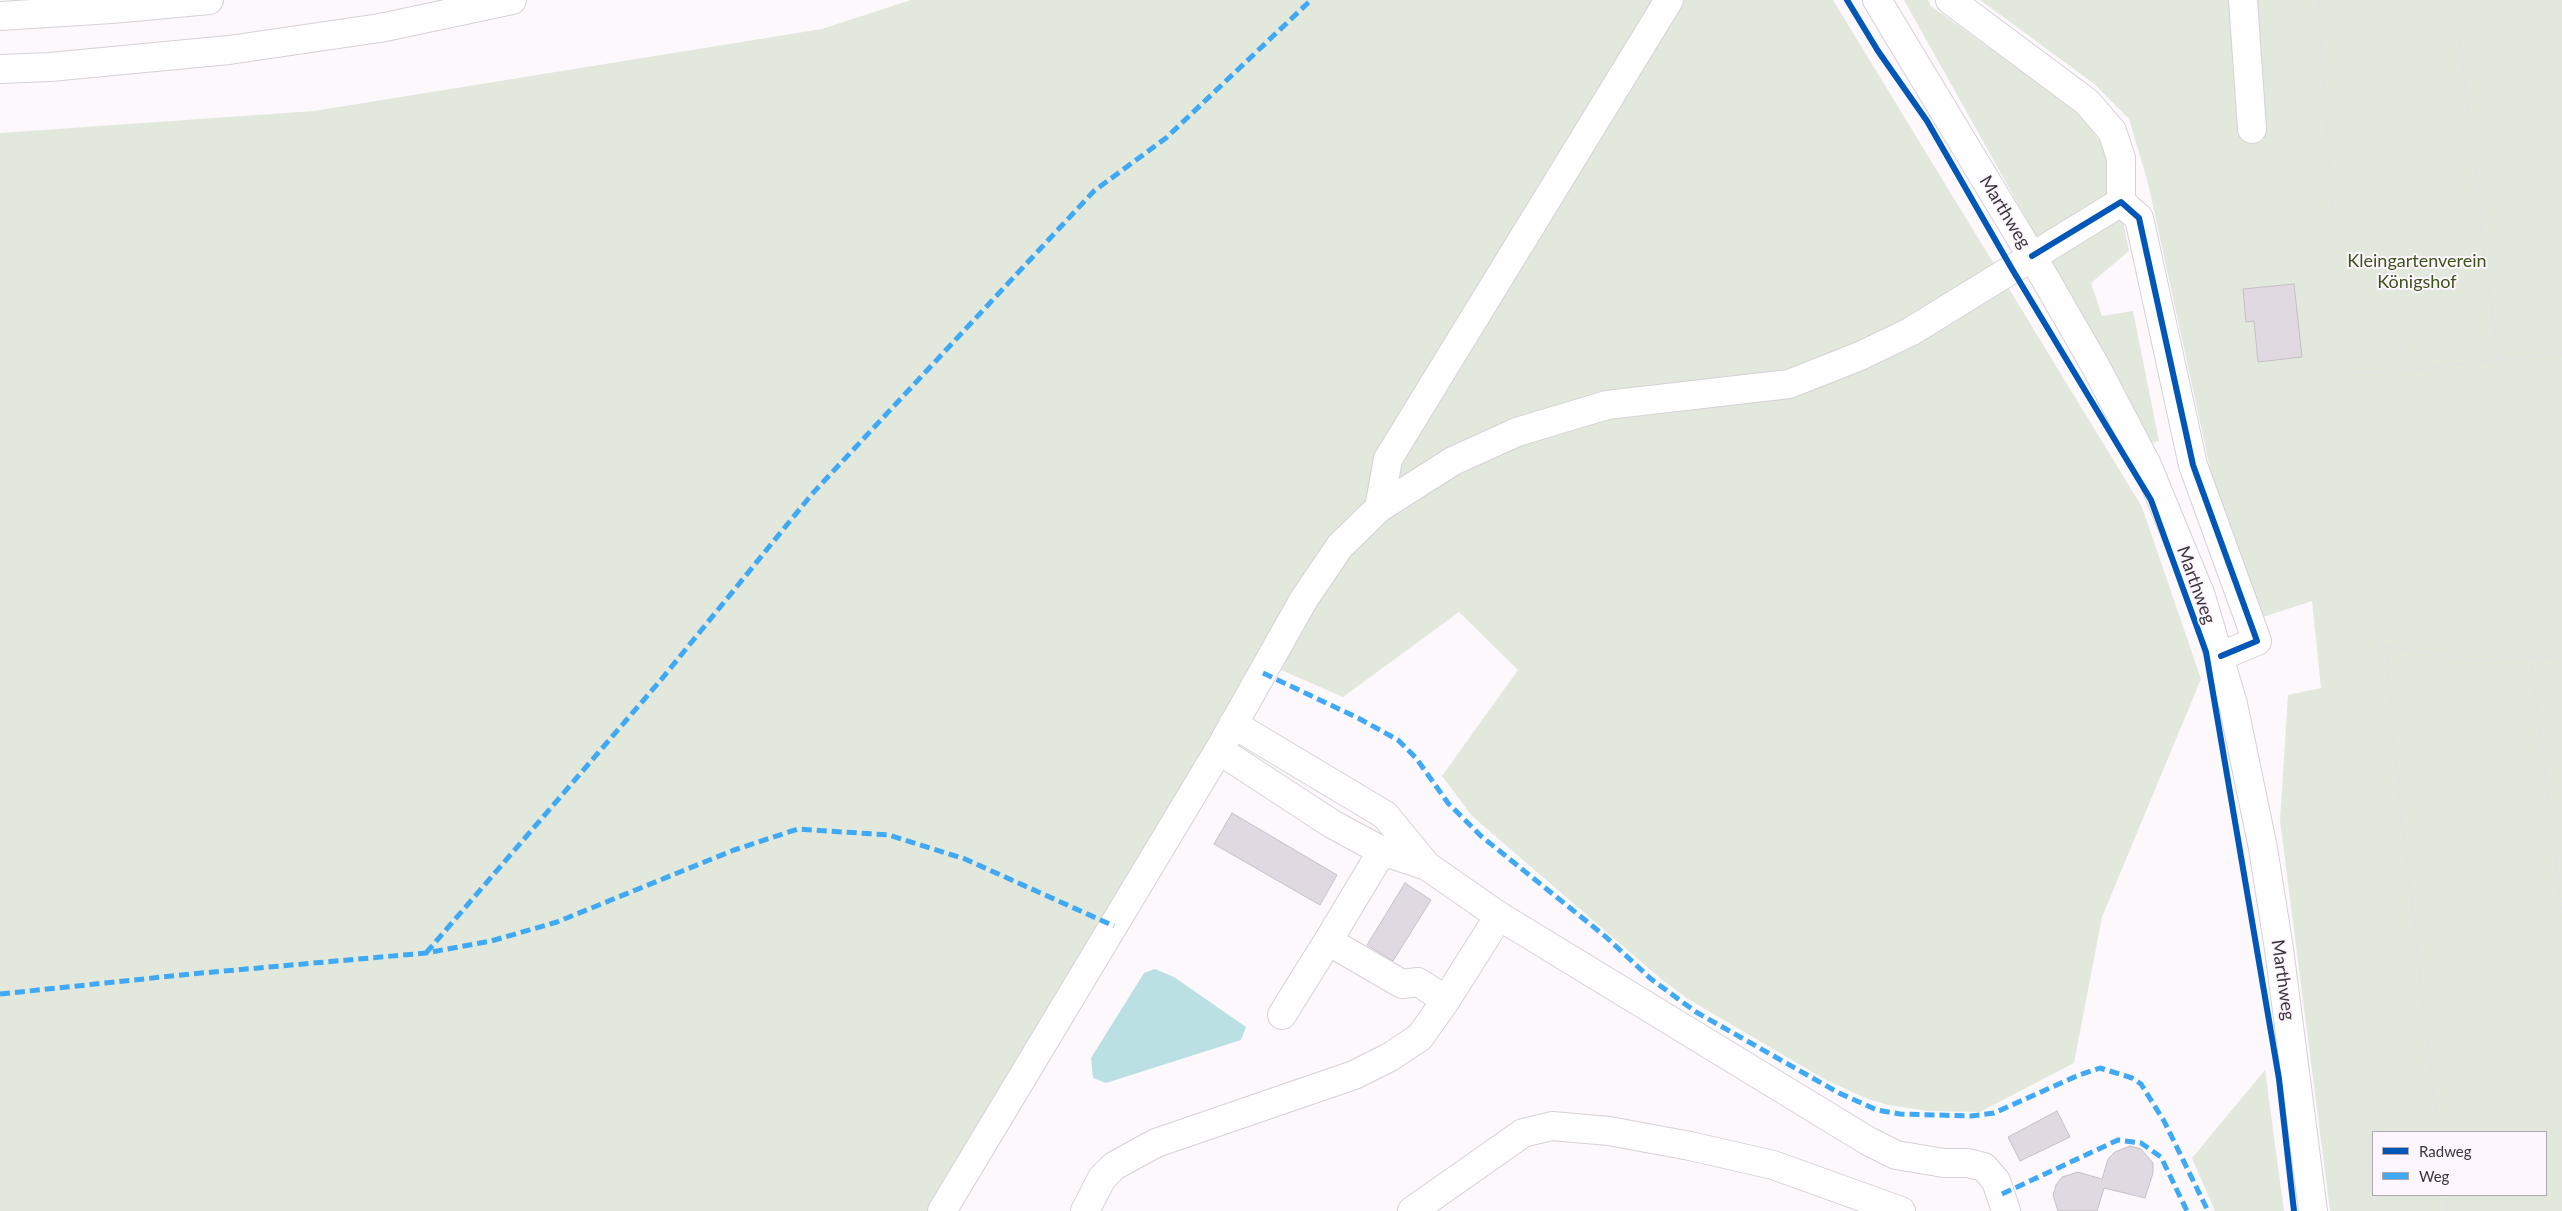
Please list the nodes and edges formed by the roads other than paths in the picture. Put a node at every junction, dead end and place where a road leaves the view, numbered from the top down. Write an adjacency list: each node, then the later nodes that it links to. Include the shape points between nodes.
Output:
1 (209, 0): 7 (main road)
2 (512, 0): 8 (main road, via 380,28 229,50)
3 (1669, 0): 12 (main road, via 1388,459)
4 (1876, 0): 11 (main road, Marthweg)
5 (1950, 0): 10 (main road, via 2087,102 2112,131 2121,158)
6 (2243, 0): 9 (main road)
7 (0, 16)
8 (0, 69)
9 (2252, 129)
10 (2121, 202): 11 (main road); 13 (main road, via 2139,218 2193,465 2257,641)
11 (2032, 256): 12 (main road, via 1910,332 1789,384 1607,405 1517,432 1453,461); 13 (main road, Marthweg, via 2096,367 2147,465 2201,596)
12 (1379, 508): 14 (main road, via 1340,546 1304,599)
13 (2221, 656): 27 (main road, Marthweg, via 2248,768 2268,881)
14 (1233, 724): 15 (main road); 17 (main road, via 1385,815)
15 (1218, 750): 16 (main road, via 1332,824); 22 (main road)
16 (1382, 851): 17 (main road); 19 (main road)
17 (1427, 866): 18 (main road)
18 (1499, 916): 20 (main road); 26 (main road, via 1896,1156 1984,1168 1996,1181)
19 (1328, 940): 20 (main road, via 1402,984 1418,982); 21 (main road)
20 (1446, 1000): 23 (main road, via 1420,1036 1383,1061 1354,1075 1156,1143 1120,1163 1102,1178)
21 (1282, 1015)
22 (942, 1211)
23 (1085, 1211)
24 (1412, 1211): 25 (main road, via 1523,1133 1552,1126 1609,1131 1773,1165)
25 (1901, 1211)
26 (2006, 1211)
27 (2313, 1211)

